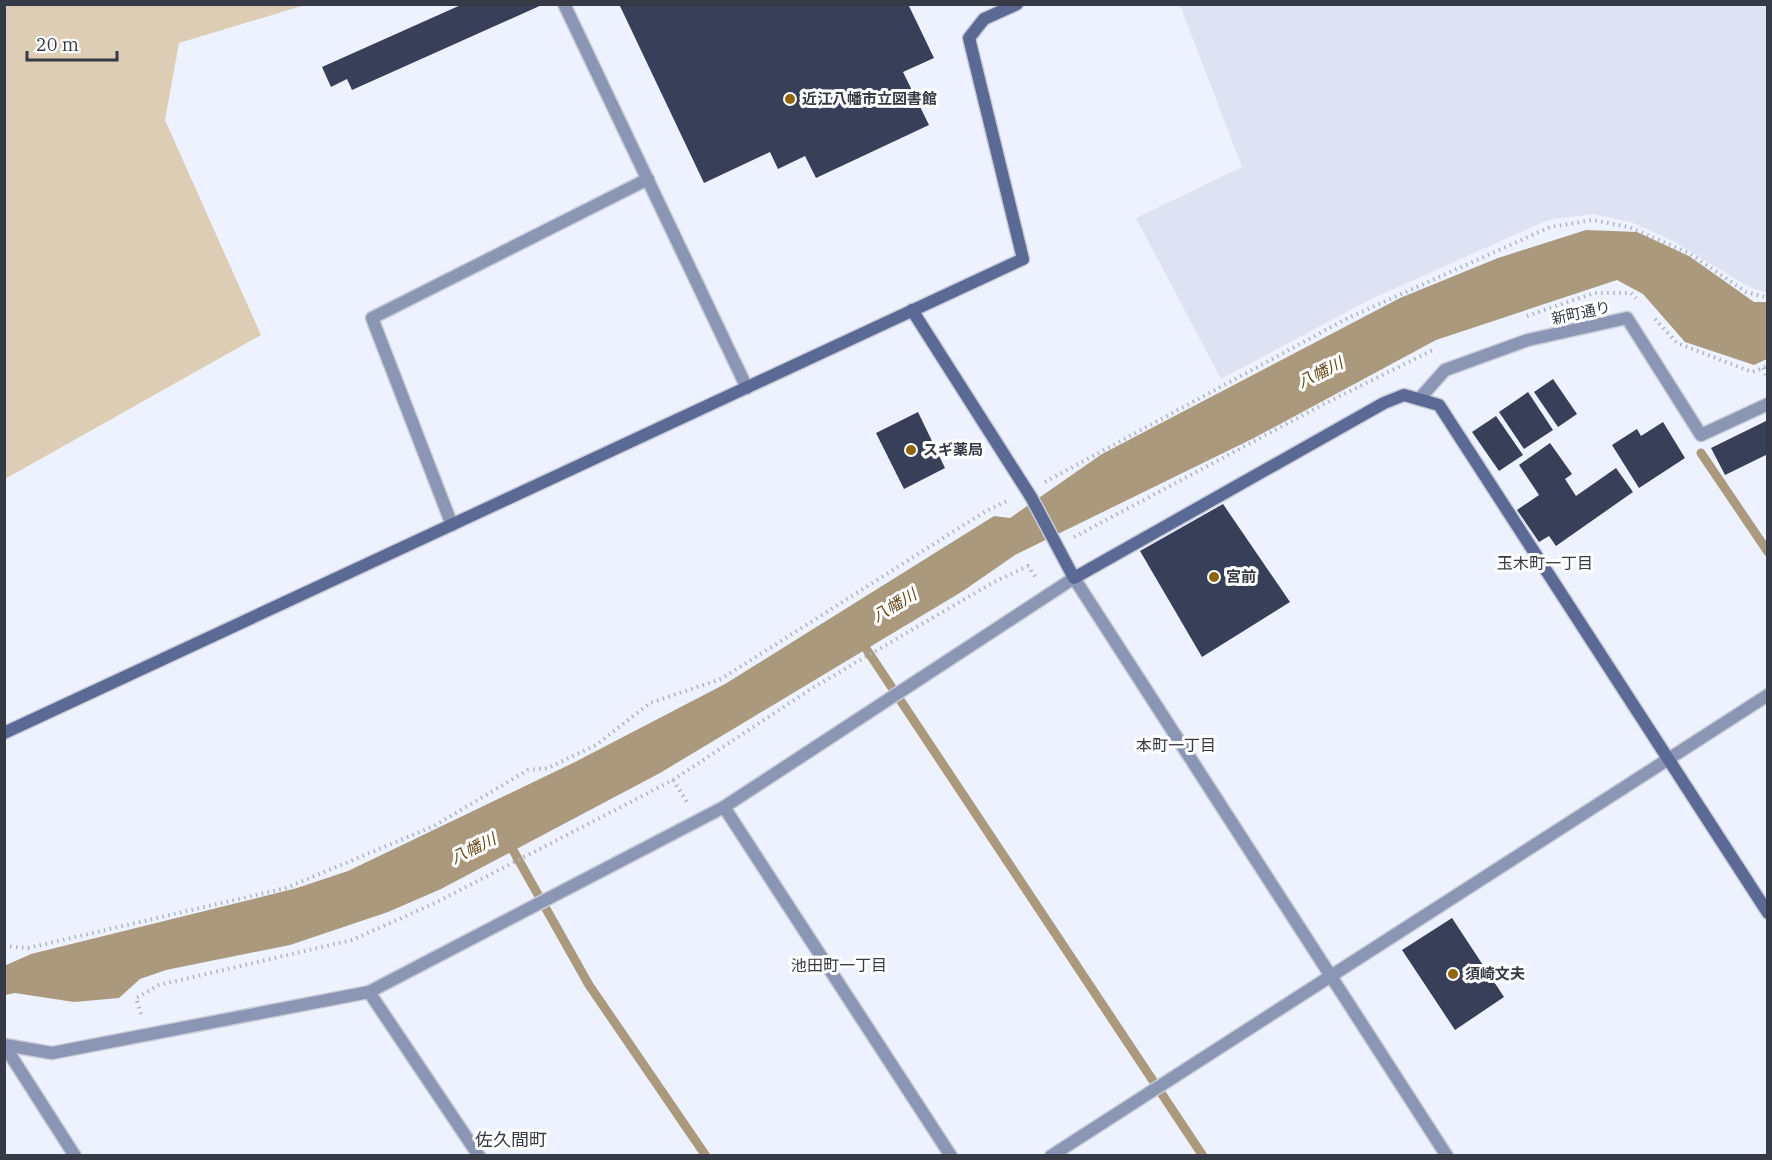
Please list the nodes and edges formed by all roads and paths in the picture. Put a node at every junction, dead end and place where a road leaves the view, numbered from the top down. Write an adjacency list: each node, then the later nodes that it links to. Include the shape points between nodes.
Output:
1 (564, 4): 3 (street)
2 (1017, 4): 5 (street, via 984,19 969,38 1023,259)
3 (648, 179): 8 (street); 14 (street, via 372,318)
4 (1767, 298): 11 (path, via 1746,292 1689,253 1629,227 1593,220 1550,227 1346,319)
5 (912, 310): 8 (street); 15 (street, via 1031,496)
6 (1763, 368): 7 (path)
7 (1767, 379)
8 (747, 387): 14 (street)
9 (1420, 398): 10 (street, 新町通り, via 1444,370 1528,340 1627,318 1701,435); 16 (street, via 1404,395 1384,403); 20 (street, via 1439,405)
10 (1767, 404)
11 (1040, 484)
12 (1013, 498): 23 (path, via 720,679 650,703 596,745 548,768 528,770 434,826 286,888 28,948)
13 (1115, 514): 15 (path)
14 (452, 525): 19 (street)
15 (1057, 544): 16 (street)
16 (1074, 578): 17 (street); 24 (street)
17 (1048, 595): 21 (street); 26 (path, via 1028,566 814,687 673,780 435,903 352,940 159,985)
18 (1767, 695): 20 (street)
19 (4, 733)
20 (1667, 760): 22 (street); 24 (street)
21 (724, 807): 25 (street); 30 (street)
22 (1767, 913)
23 (4, 946)
24 (1331, 976): 31 (street); 32 (street)
25 (369, 992): 27 (street, via 52,1053); 29 (street)
26 (136, 998)
27 (5, 1045): 28 (street)
28 (75, 1155)
29 (479, 1155)
30 (951, 1155)
31 (1051, 1155)
32 (1447, 1155)

